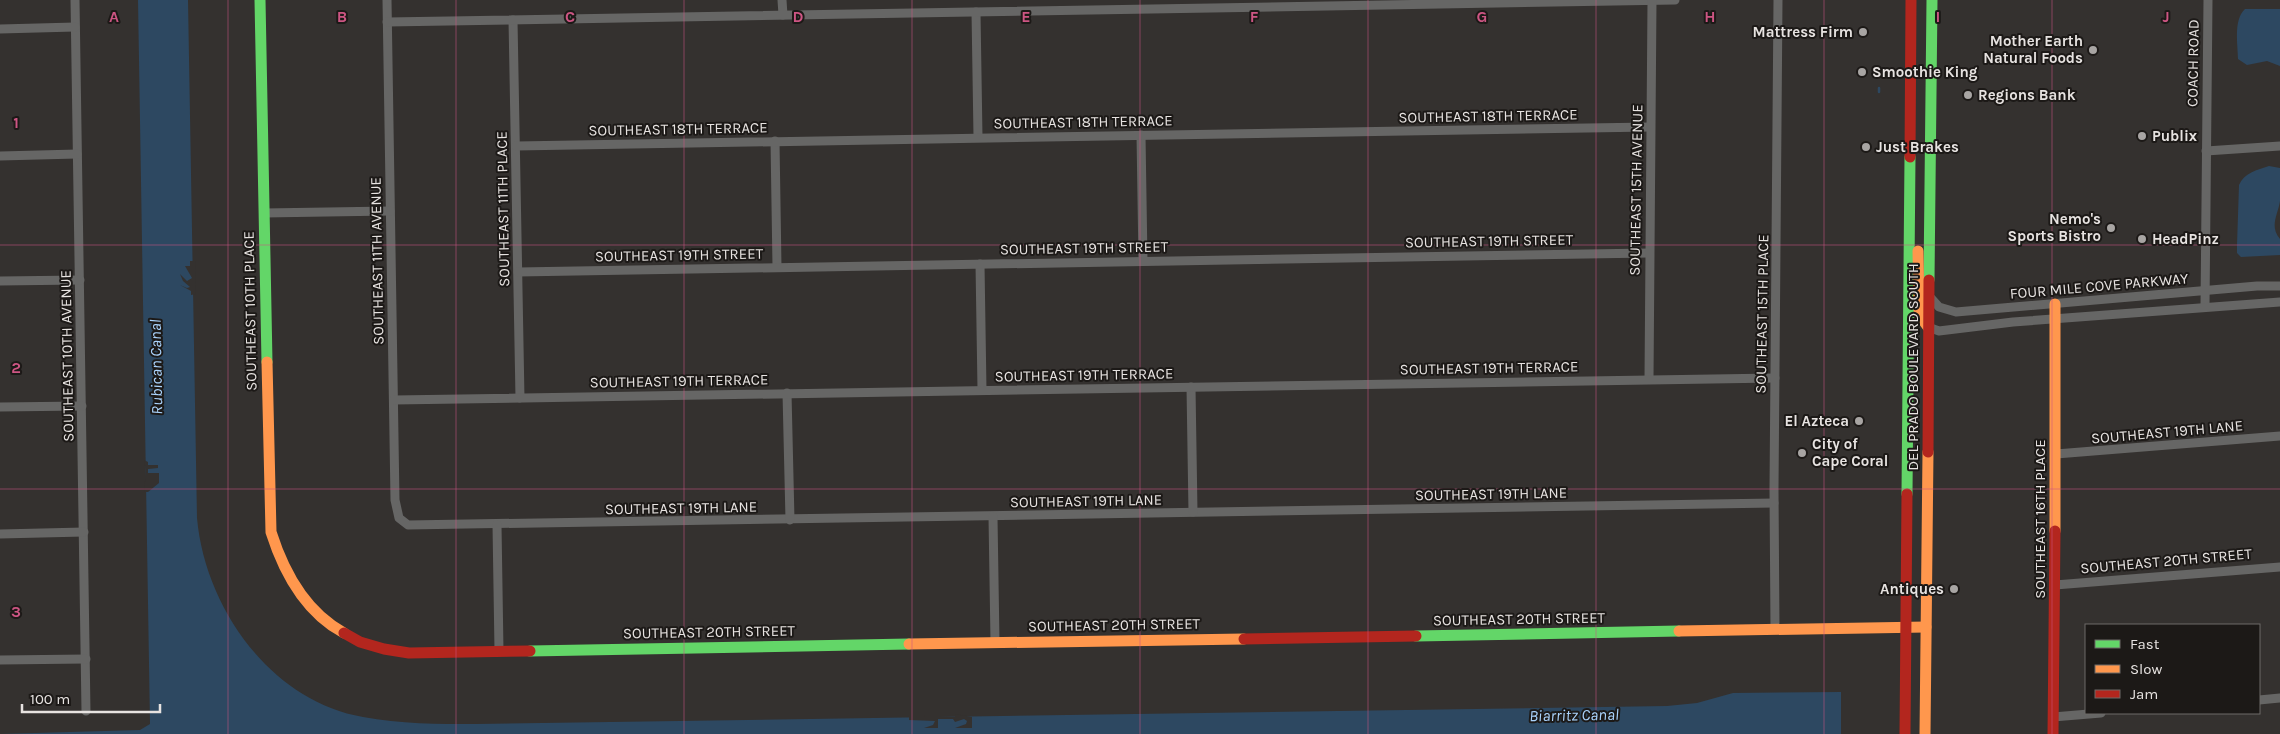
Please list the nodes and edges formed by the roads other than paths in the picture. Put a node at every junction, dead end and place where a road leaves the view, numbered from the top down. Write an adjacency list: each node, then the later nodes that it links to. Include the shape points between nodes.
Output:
1 (75, 0): 16 (street, SOUTHEAST 10TH AVENUE)
2 (260, 0): 29 (street, SOUTHEAST 10TH PLACE)
3 (387, 0): 15 (street, SOUTHEAST 11TH AVENUE)
4 (782, 0): 13 (street)
5 (1675, 0): 10 (street)
6 (1778, 0): 45 (street, SOUTHEAST 15TH PLACE)
7 (1911, 0): 27 (street, DEL PRADO BOULEVARD SOUTH)
8 (1932, 0): 39 (street, DEL PRADO BOULEVARD SOUTH)
9 (2208, 0): 24 (street, COACH ROAD)
10 (1652, 1): 11 (street); 18 (street, SOUTHEAST 15TH AVENUE)
11 (1186, 4): 12 (street)
12 (976, 12): 13 (street); 20 (street)
13 (783, 14): 14 (street)
14 (513, 20): 15 (street); 22 (street, SOUTHEAST 11TH PLACE)
15 (387, 22): 28 (street, SOUTHEAST 11TH AVENUE)
16 (75, 27): 17 (street); 25 (street, SOUTHEAST 10TH AVENUE)
17 (0, 28)
18 (1650, 127): 19 (street, SOUTHEAST 18TH TERRACE); 30 (street, SOUTHEAST 15TH AVENUE)
19 (1140, 135): 20 (street, SOUTHEAST 18TH TERRACE); 31 (street)
20 (978, 138): 21 (street, SOUTHEAST 18TH TERRACE)
21 (775, 141): 22 (street, SOUTHEAST 18TH TERRACE); 33 (street)
22 (516, 146): 34 (street, SOUTHEAST 11TH PLACE)
23 (2280, 146): 24 (street)
24 (2206, 151): 38 (street, COACH ROAD)
25 (77, 154): 26 (street); 35 (street, SOUTHEAST 10TH AVENUE)
26 (0, 156)
27 (1910, 191): 44 (street, via 1918,226 1919,310); 68 (street, DEL PRADO BOULEVARD SOUTH)
28 (390, 211): 29 (street); 51 (street, SOUTHEAST 11TH AVENUE)
29 (264, 214): 66 (street, SOUTHEAST 10TH PLACE, via 270,524 283,568 297,592)
30 (1649, 253): 31 (street, SOUTHEAST 19TH STREET); 46 (street, SOUTHEAST 15TH AVENUE)
31 (1143, 261): 32 (street, SOUTHEAST 19TH STREET)
32 (980, 264): 33 (street, SOUTHEAST 19TH STREET); 48 (street)
33 (777, 267): 34 (street, SOUTHEAST 19TH STREET)
34 (518, 272): 50 (street, SOUTHEAST 11TH PLACE)
35 (80, 280): 36 (street); 52 (street, SOUTHEAST 10TH AVENUE)
36 (0, 281)
37 (2280, 286): 38 (street, FOUR MILE COVE PARKWAY)
38 (2205, 290): 41 (street, FOUR MILE COVE PARKWAY); 42 (street, COACH ROAD)
39 (1929, 294): 41 (street, FOUR MILE COVE PARKWAY, via 1934,303 1948,311); 44 (street, DEL PRADO BOULEVARD SOUTH)
40 (2280, 302): 42 (street, FOUR MILE COVE PARKWAY)
41 (2055, 304): 43 (street, SOUTHEAST 16TH PLACE)
42 (2205, 306): 43 (street, FOUR MILE COVE PARKWAY)
43 (2056, 319): 44 (street, FOUR MILE COVE PARKWAY, via 1939,331); 55 (street, SOUTHEAST 16TH PLACE)
44 (1928, 327): 67 (street, DEL PRADO BOULEVARD SOUTH)
45 (1775, 378): 46 (street, SOUTHEAST 19TH TERRACE); 56 (street, SOUTHEAST 15TH PLACE)
46 (1649, 379): 47 (street, SOUTHEAST 19TH TERRACE)
47 (1191, 387): 48 (street, SOUTHEAST 19TH TERRACE); 57 (street)
48 (982, 390): 49 (street, SOUTHEAST 19TH TERRACE)
49 (787, 393): 50 (street, SOUTHEAST 19TH TERRACE); 60 (street)
50 (520, 398): 51 (street, SOUTHEAST 19TH TERRACE)
51 (394, 400): 59 (street, SOUTHEAST 11TH AVENUE, via 396,504)
52 (82, 406): 53 (street); 62 (street, SOUTHEAST 10TH AVENUE)
53 (0, 408)
54 (2280, 436): 55 (street, SOUTHEAST 19TH LANE)
55 (2056, 454): 65 (street, SOUTHEAST 16TH PLACE)
56 (1774, 503): 57 (street, SOUTHEAST 19TH LANE); 69 (street, SOUTHEAST 15TH PLACE)
57 (1193, 512): 58 (street, SOUTHEAST 19TH LANE)
58 (993, 517): 60 (street, SOUTHEAST 19TH LANE); 70 (street)
59 (401, 520): 61 (street, SOUTHEAST 19TH LANE, via 421,527)
60 (790, 520): 61 (street, SOUTHEAST 19TH LANE)
61 (497, 525): 71 (street)
62 (84, 532): 63 (street); 72 (street, SOUTHEAST 10TH AVENUE)
63 (0, 534)
64 (2280, 567): 65 (street, SOUTHEAST 20TH STREET)
65 (2055, 585): 78 (street, SOUTHEAST 16TH PLACE)
66 (313, 610): 71 (street, SOUTHEAST 20TH STREET, via 346,635 390,651)
67 (1926, 626): 68 (street, SOUTHEAST 20TH STREET); 80 (street, DEL PRADO BOULEVARD SOUTH)
68 (1906, 627): 69 (street, SOUTHEAST 20TH STREET); 79 (street, DEL PRADO BOULEVARD SOUTH)
69 (1775, 629): 70 (street, SOUTHEAST 20TH STREET)
70 (994, 642): 71 (street, SOUTHEAST 20TH STREET)
71 (499, 651)
72 (86, 659): 73 (street); 76 (street, SOUTHEAST 10TH AVENUE)
73 (0, 660)
74 (2280, 698): 75 (street)
75 (2260, 700)
76 (86, 711)
77 (2089, 714): 78 (street)
78 (2053, 717): 81 (street, SOUTHEAST 16TH PLACE)
79 (1905, 734)
80 (1925, 734)
81 (2053, 734)

